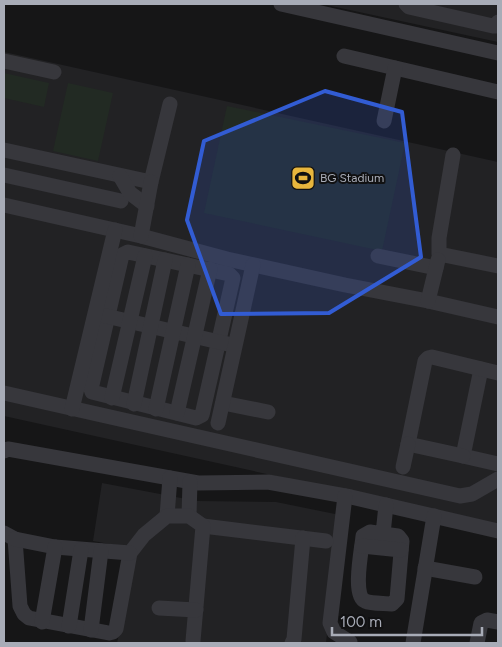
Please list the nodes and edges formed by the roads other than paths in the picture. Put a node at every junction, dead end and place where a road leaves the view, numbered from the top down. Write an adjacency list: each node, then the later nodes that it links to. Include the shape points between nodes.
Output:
1 (280, 4): 5 (street)
2 (406, 4): 3 (street, via 409,7)
3 (444, 9): 4 (street, via 493,26)
4 (498, 22)
5 (498, 53)
6 (344, 56): 8 (street)
7 (4, 61): 9 (street)
8 (395, 68): 10 (street); 12 (street)
9 (54, 72)
10 (498, 92)
11 (170, 104): 17 (street)
12 (384, 121)
13 (4, 150): 15 (street)
14 (453, 155): 27 (street)
15 (114, 174): 17 (street); 18 (street); 21 (street, via 130,193)
16 (4, 175): 18 (street)
17 (151, 182): 21 (street)
18 (103, 197): 19 (street)
19 (121, 200)
20 (4, 205): 22 (street)
21 (147, 206): 23 (street)
22 (115, 230): 23 (street); 28 (street)
23 (141, 236): 30 (street)
24 (145, 256): 26 (street); 28 (street, via 128,252); 36 (street)
25 (378, 256): 27 (street)
26 (165, 260): 29 (street); 37 (street)
27 (438, 261): 31 (street); 33 (street)
28 (114, 262): 34 (street)
29 (188, 265): 32 (street); 38 (street)
30 (253, 265): 33 (street); 41 (street)
31 (498, 266)
32 (210, 269): 39 (street); 40 (street, via 233,278)
33 (428, 301): 35 (street)
34 (101, 314): 36 (street); 42 (street)
35 (498, 317)
36 (130, 321): 37 (street); 46 (street)
37 (151, 326): 38 (street); 48 (street)
38 (174, 332): 39 (street); 50 (street)
39 (195, 336): 40 (street); 52 (street)
40 (219, 342): 41 (street); 52 (street, via 202,414 196,418)
41 (235, 346): 47 (street)
42 (89, 369): 46 (street, via 92,392); 49 (street)
43 (481, 369): 44 (street); 54 (street, via 432,357 425,361); 56 (street)
44 (498, 373)
45 (4, 393): 49 (street)
46 (112, 398): 48 (street)
47 (222, 403): 51 (street); 53 (street)
48 (134, 404): 50 (street)
49 (72, 409): 60 (street, via 460,496 472,494)
50 (156, 409): 52 (street)
51 (268, 412)
52 (177, 414)
53 (218, 423)
54 (408, 444): 56 (street); 58 (street)
55 (4, 451): 59 (street, via 8,449)
56 (463, 456): 57 (street)
57 (498, 464)
58 (403, 467)
59 (170, 478): 61 (street); 64 (street)
60 (498, 479)
61 (190, 482): 62 (street, via 268,482); 65 (street)
62 (345, 496): 63 (street); 89 (street, via 330,623 334,632)
63 (386, 505): 66 (street); 69 (street)
64 (167, 516): 65 (street); 79 (street, via 144,535)
65 (190, 516): 67 (street)
66 (433, 521): 68 (street); 72 (street); 80 (street)
67 (203, 526): 71 (street); 83 (street)
68 (498, 531)
69 (383, 534): 74 (street, via 366,533); 77 (street, via 401,538)
70 (9, 536): 75 (street); 84 (street, via 20,606 29,618)
71 (304, 538): 73 (street); 90 (street)
72 (498, 540)
73 (326, 541)
74 (362, 546): 77 (street); 77 (street, via 360,598 392,604 397,599)
75 (55, 547): 76 (street); 84 (street)
76 (81, 550): 78 (street); 86 (street)
77 (401, 550)
78 (101, 551): 79 (street); 87 (street)
79 (130, 553): 87 (street, via 116,629 109,633)
80 (425, 568): 81 (street); 91 (street)
81 (475, 577)
82 (159, 608): 83 (street)
83 (196, 610): 88 (street)
84 (42, 622): 86 (street)
85 (498, 622): 92 (street, via 487,620 481,623)
86 (68, 626): 87 (street)
87 (91, 630)
88 (193, 641)
89 (350, 642)
90 (292, 643)
91 (413, 643)
92 (477, 643)

